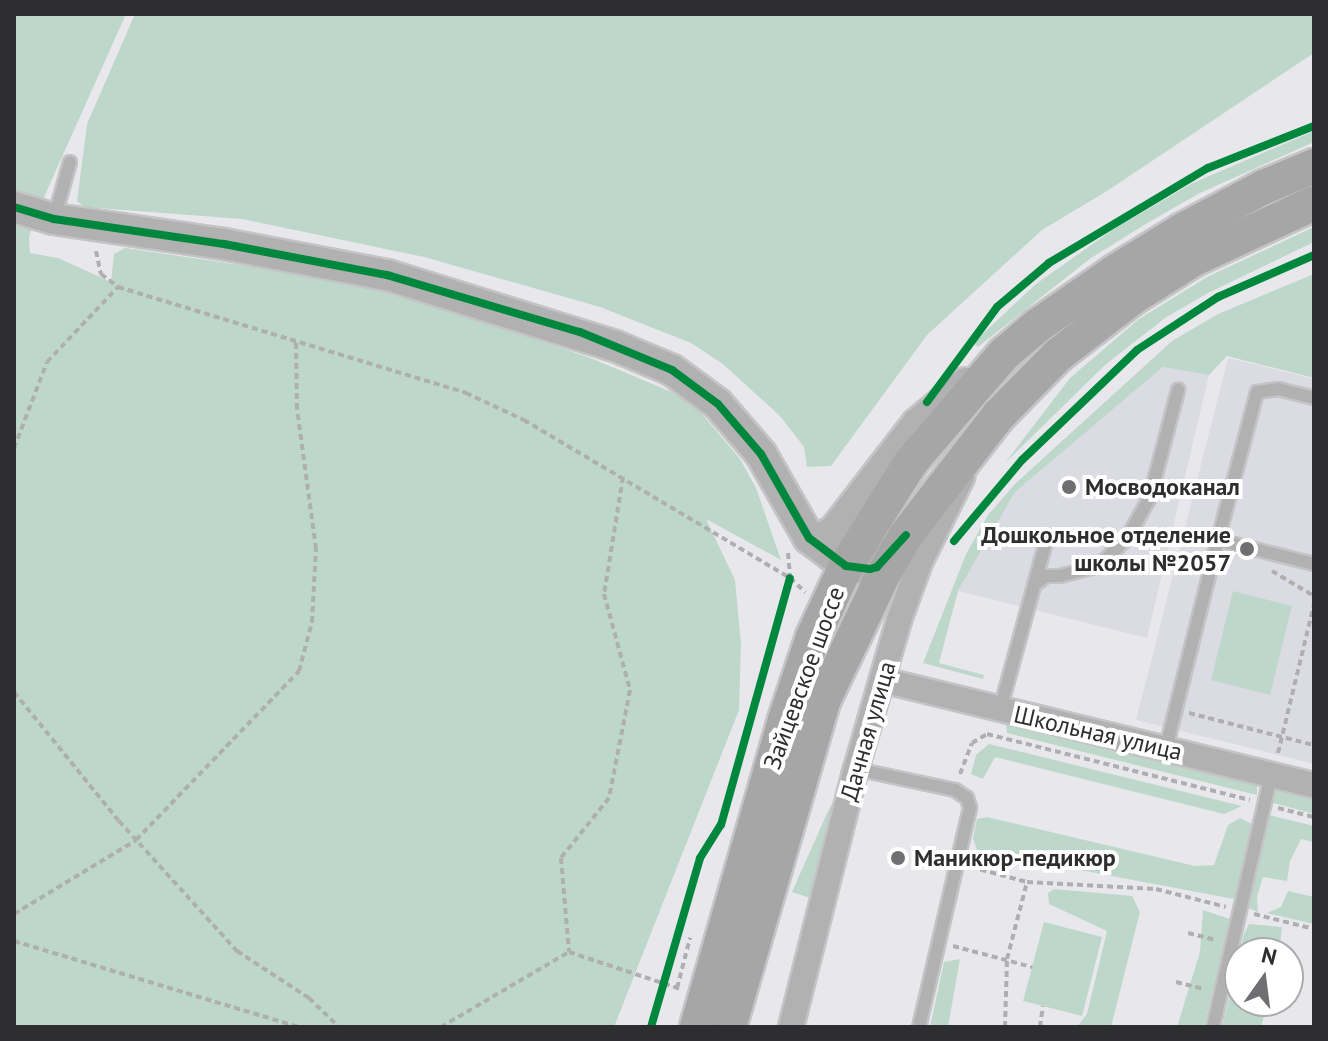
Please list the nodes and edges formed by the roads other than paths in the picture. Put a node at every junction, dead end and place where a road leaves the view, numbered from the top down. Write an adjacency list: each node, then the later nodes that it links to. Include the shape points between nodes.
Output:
1 (70, 162): 5 (lane)
2 (1314, 166): 6 (main road, Зайцевское шоссе, via 1183,230 1116,271)
3 (1314, 203): 9 (main road, Зайцевское шоссе, via 1213,248 1132,298 1058,355)
4 (14, 207): 5 (street)
5 (54, 219): 13 (street, via 387,275 580,332 651,360 702,390 735,420 761,454)
6 (1004, 354): 13 (street, via 917,424 835,530); 15 (main road, Зайцевское шоссе, via 911,462)
7 (1178, 390): 16 (lane, via 1150,497 1128,537 1099,566 1046,576)
8 (1314, 398): 12 (lane, via 1279,389 1257,392)
9 (975, 446): 10 (main road, Зайцевское шоссе); 17 (street, Дачная улица, via 912,579)
10 (906, 535): 15 (street, via 877,567); 18 (main road, Зайцевское шоссе)
11 (1048, 535): 16 (lane)
12 (1218, 540): 14 (lane); 20 (lane)
13 (798, 541): 15 (street)
14 (1314, 564)
15 (846, 566): 18 (street, via 851,602); 24 (main road, Зайцевское шоссе, via 813,637 785,720)
16 (1034, 585): 19 (lane)
17 (882, 680): 19 (street, Школьная улица); 22 (street, Дачная улица)
18 (823, 701): 25 (main road, Зайцевское шоссе)
19 (1000, 710): 20 (street, Школьная улица)
20 (1166, 748): 21 (street, Школьная улица)
21 (1273, 768): 23 (street, Школьная улица); 28 (lane)
22 (856, 769): 26 (street, Дачная улица); 27 (lane, via 955,790 967,798 970,808)
23 (1314, 785)
24 (697, 1027)
25 (729, 1027)
26 (791, 1027)
27 (919, 1027)
28 (1213, 1027)

